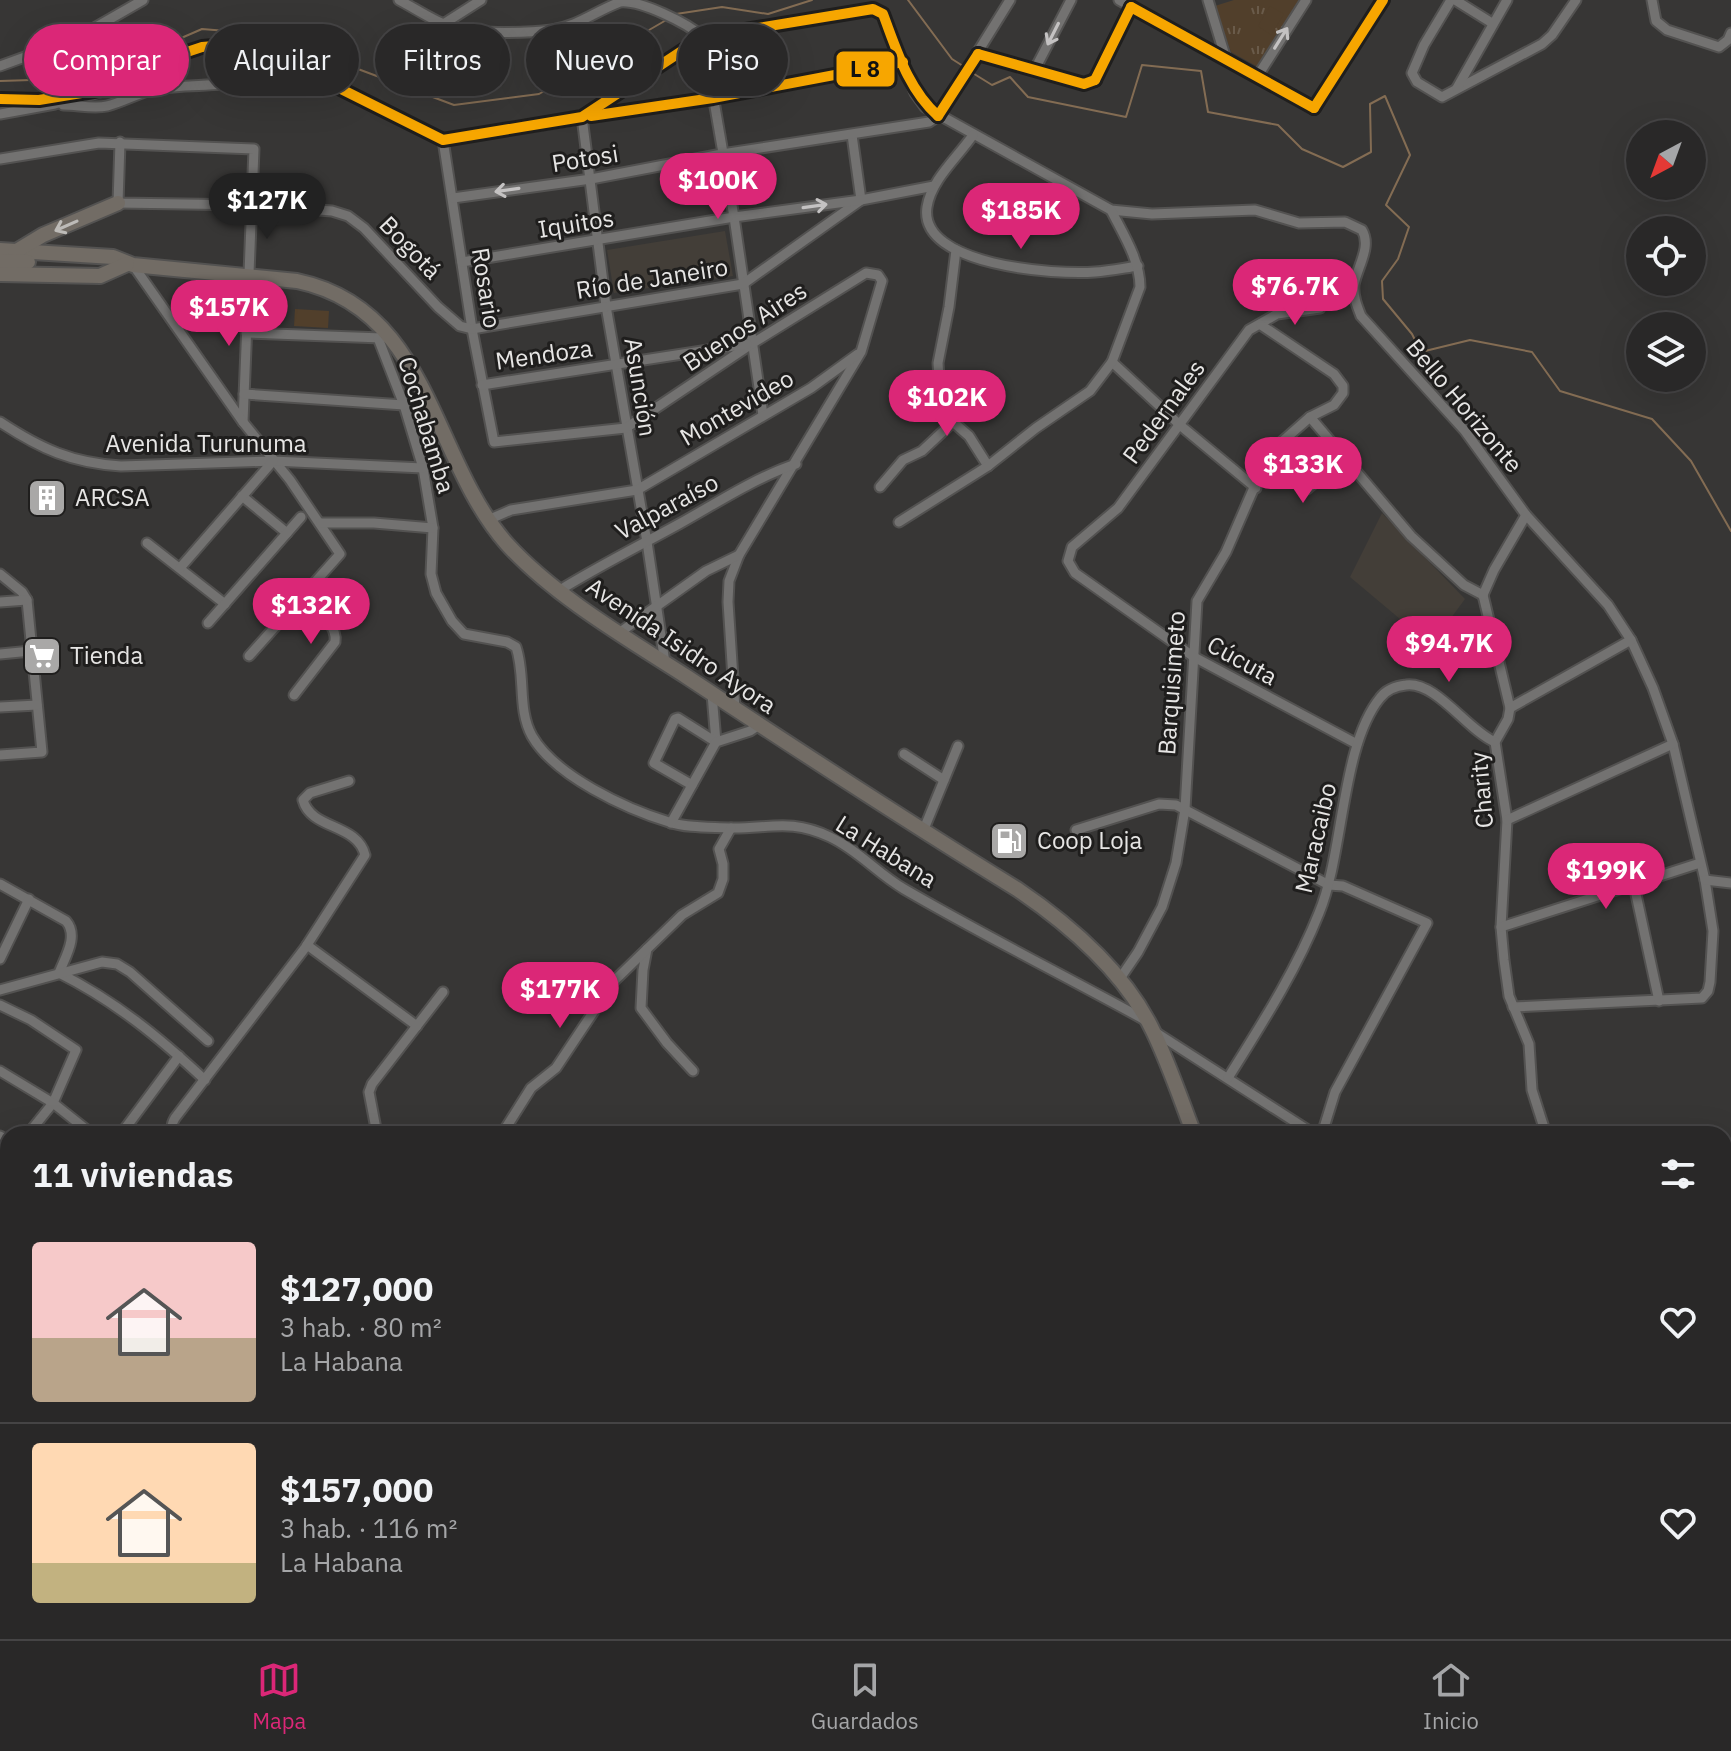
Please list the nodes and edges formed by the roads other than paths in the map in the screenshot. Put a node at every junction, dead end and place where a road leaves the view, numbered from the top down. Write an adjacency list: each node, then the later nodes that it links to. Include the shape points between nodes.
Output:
1 (143, 0): 24 (street, via 77,38)
2 (399, 0): 15 (street)
3 (481, 0): 15 (street)
4 (1010, 0): 21 (street)
5 (1071, 0): 25 (street, one-way to 25)
6 (1119, 0): 14 (street)
7 (1208, 0): 22 (street)
8 (1306, 0): 26 (street, one-way to 8)
9 (1383, 0): 26 (street, via 1314,108)
10 (1453, 0): 16 (street); 28 (street, via 1412,73 1442,97)
11 (1507, 0): 16 (street)
12 (1576, 0): 28 (street, via 1542,44)
13 (1652, 0): 19 (street, via 1656,21 1667,30 1719,47)
14 (1131, 7): 22 (street); 25 (street, via 1095,80 1084,84)
15 (445, 23): 17 (street, via 469,30 552,30 576,25 622,1 636,1)
16 (1492, 23): 28 (street)
17 (688, 24)
18 (782, 24): 23 (street, Bello Horizonte, via 880,11)
19 (1731, 33)
20 (678, 51): 37 (street)
21 (978, 54): 25 (street); 36 (street)
22 (1226, 59): 26 (street)
23 (903, 62): 32 (street); 36 (street, Bello Horizonte, via 915,93)
24 (0, 66)
25 (1035, 69)
26 (1257, 77)
27 (205, 87): 34 (street, via 152,90 103,107)
28 (1457, 88)
29 (64, 96): 33 (street)
30 (84, 96): 34 (street)
31 (355, 96): 40 (street)
32 (713, 98): 37 (street); 42 (street)
33 (0, 99)
34 (55, 104): 35 (street)
35 (0, 114)
36 (938, 116): 38 (street, Potosi, via 917,125); 39 (street, Bello Horizonte)
37 (582, 117): 40 (street); 44 (street, Asunción)
38 (852, 135): 42 (street, Potosi); 47 (street)
39 (973, 135): 45 (street); 50 (street, Bello Horizonte)
40 (443, 140): 46 (street, Rosario)
41 (120, 142): 43 (street); 48 (street); 49 (street, via 254,149)
42 (722, 154): 44 (street, Potosi); 51 (street)
43 (0, 159)
44 (591, 179): 46 (street, Potosi, one-way to 46); 52 (street, Asunción)
45 (934, 186): 47 (street, Iquitos); 53 (street, via 927,223)
46 (453, 198): 55 (street, Rosario)
47 (861, 200): 51 (street, Iquitos, one-way to 47); 60 (street, Río de Janeiro)
48 (118, 203): 49 (street, Bogotá); 54 (main road, one-way to 54)
49 (251, 205): 59 (street); 64 (street, Bogotá, via 348,216 438,307 460,326)
50 (1111, 210): 57 (street); 93 (street, Bello Horizonte, via 1255,210 1299,223 1345,222 1362,230 1366,245 1354,286 1361,316 1465,431)
51 (734, 217): 52 (street, Iquitos); 60 (street)
52 (598, 240): 55 (street, Iquitos); 61 (street, Asunción)
53 (956, 250): 57 (street, via 1036,271); 79 (street, via 938,363 940,392)
54 (5, 251): 56 (main road)
55 (462, 262): 64 (street, Rosario)
56 (128, 265): 58 (main road, Avenida Isidro Ayora, via 100,276); 59 (main road, Avenida Isidro Ayora); 78 (street)
57 (1138, 266): 70 (street, via 1140,287)
58 (0, 274)
59 (249, 275): 65 (street); 67 (main road, Avenida Isidro Ayora, via 323,286 358,305)
60 (743, 284): 61 (street, Río de Janeiro); 68 (street)
61 (606, 306): 64 (street, Río de Janeiro); 71 (street, Asunción)
62 (1320, 308): 63 (street, Pedernales, via 1285,311)
63 (1261, 325): 76 (street, Barquisimeto, via 1339,378 1339,400); 80 (street, Pedernales, via 1249,330)
64 (472, 329): 72 (street, Rosario)
65 (246, 333): 66 (street); 73 (street)
66 (378, 338): 67 (street); 74 (street, Cochabamba)
67 (394, 339): 95 (main road, Avenida Isidro Ayora)
68 (753, 343): 69 (street, Buenos Aires, via 866,273 878,275 883,287); 71 (street, Mendoza); 75 (street); 81 (street, Buenos Aires)
69 (861, 352): 75 (street, Montevideo); 86 (street)
70 (1112, 362): 80 (street); 87 (street, via 1090,391)
71 (617, 365): 72 (street, Mendoza); 81 (street, Asunción)
72 (482, 385): 82 (street, Rosario)
73 (244, 394): 74 (street); 78 (street)
74 (404, 405): 88 (street, Cochabamba)
75 (763, 415): 91 (street, Montevideo)
76 (1310, 417): 83 (street, Barquisimeto); 84 (street)
77 (0, 422): 85 (street, Avenida Turunuma, via 32,443 98,465)
78 (243, 422): 85 (street)
79 (953, 422): 87 (street); 89 (street, via 922,451 903,460)
80 (1181, 426): 90 (street); 104 (street, Pedernales, via 1118,508 1072,547 1068,561)
81 (626, 428): 82 (street, Buenos Aires); 91 (street, Asunción)
82 (494, 442)
83 (1269, 453): 84 (street, via 1307,489); 90 (street, Barquisimeto)
84 (1344, 458): 107 (street, via 1411,536 1464,585)
85 (273, 461): 88 (street, Avenida Turunuma); 92 (street); 97 (street)
86 (796, 464): 100 (street, Valparaíso, via 772,472); 102 (street)
87 (988, 466): 96 (street)
88 (423, 468): 98 (street, Cochabamba)
89 (880, 487)
90 (1256, 488): 119 (street, Barquisimeto, via 1197,601)
91 (637, 490): 95 (street, Montevideo, via 511,510); 100 (street, Asunción)
92 (242, 496): 99 (street); 103 (street)
93 (1526, 515): 107 (street); 115 (street, Bello Horizonte, via 1608,605)
94 (301, 517): 99 (street)
95 (488, 520): 106 (main road, Avenida Isidro Ayora, via 526,563)
96 (899, 522)
97 (321, 523): 98 (street); 108 (street, via 340,554)
98 (433, 528): 137 (street, Cochabamba, via 432,584 452,621 464,634 516,647 531,735 556,764)
99 (287, 533): 111 (street)
100 (647, 542): 106 (street, Valparaíso); 112 (street, Asunción)
101 (147, 543): 103 (street)
102 (739, 555): 112 (street); 126 (street, via 728,602)
103 (180, 568): 111 (street)
104 (1075, 573): 119 (street, Cúcuta)
105 (0, 574): 109 (street)
106 (560, 590): 114 (main road, Avenida Isidro Ayora)
107 (1483, 595): 125 (street)
108 (301, 599): 118 (street); 122 (street, via 336,634)
109 (27, 600): 110 (street); 116 (street)
110 (0, 602)
111 (225, 604): 113 (street)
112 (657, 606): 114 (street); 120 (street, Asunción)
113 (208, 623)
114 (619, 633): 120 (main road, Avenida Isidro Ayora)
115 (1631, 640): 125 (street); 131 (street, Bello Horizonte)
116 (31, 651): 117 (street); 123 (street)
117 (0, 654)
118 (249, 656)
119 (1194, 657): 130 (street, Cúcuta); 139 (street, Barquisimeto)
120 (665, 663): 121 (main road, Avenida Isidro Ayora)
121 (712, 694): 126 (main road, Avenida Isidro Ayora); 128 (street)
122 (294, 695)
123 (37, 705): 124 (street); 134 (street, via 42,752)
124 (0, 707)
125 (1510, 708): 129 (street, Charity)
126 (735, 709): 127 (main road, Avenida Isidro Ayora)
127 (759, 725): 128 (street); 143 (main road, Avenida Isidro Ayora)
128 (716, 742): 138 (street); 138 (street, via 675,719 654,763)
129 (1495, 742): 130 (street, Maracaibo, via 1472,729 1432,692 1412,684 1381,697); 140 (street, Charity)
130 (1357, 744): 149 (street, Maracaibo)
131 (1673, 744): 140 (street); 145 (street, Bello Horizonte)
132 (958, 746): 135 (street)
133 (904, 754): 135 (street)
134 (0, 755)
135 (944, 780): 143 (street)
136 (349, 781): 153 (street, via 303,800 313,816 341,828 365,852)
137 (584, 783): 141 (street, La Habana)
138 (692, 785): 141 (street)
139 (1185, 809): 144 (street, via 1159,804); 149 (street); 157 (street, Barquisimeto, via 1167,896)
140 (1507, 820): 152 (street, Charity)
141 (671, 823): 142 (street, La Habana)
142 (731, 828): 154 (street, via 719,849 723,879 718,893 682,915); 164 (street, La Habana, via 779,824 826,835 854,849 901,887)
143 (924, 829): 157 (main road, Avenida Isidro Ayora, via 1040,905)
144 (1076, 830)
145 (1700, 863): 146 (street, Bello Horizonte); 150 (street)
146 (1705, 880): 147 (street); 160 (street, Bello Horizonte, via 1713,931 1706,994)
147 (1731, 883)
148 (0, 884): 151 (street)
149 (1329, 885): 169 (street, Maracaibo, via 1304,946); 180 (street, via 1343,886 1427,923 1335,1092)
150 (1634, 885): 152 (street); 160 (street)
151 (29, 899): 155 (street); 156 (street, via 72,927)
152 (1501, 927): 162 (street, Charity)
153 (307, 945): 163 (street); 170 (street)
154 (647, 949): 168 (street, via 641,1008); 177 (street, via 614,981 556,1068 531,1088)
155 (0, 959)
156 (59, 973): 158 (street); 165 (street, via 102,962 117,964); 166 (street, via 129,1013)
157 (1119, 980): 164 (main road, Avenida Isidro Ayora)
158 (0, 990)
159 (443, 992): 163 (street)
160 (1659, 1001): 162 (street)
161 (0, 1005): 171 (street, via 76,1050)
162 (1513, 1007): 181 (street, Charity, via 1529,1044 1532,1090)
163 (417, 1026): 176 (street, via 372,1084)
164 (1151, 1026): 169 (street, La Habana); 178 (main road, Avenida Isidro Ayora)
165 (208, 1041)
166 (179, 1056): 170 (street); 174 (street)
167 (0, 1071): 171 (street)
168 (693, 1071)
169 (1228, 1078): 179 (street, La Habana)
170 (205, 1080): 175 (street)
171 (53, 1103): 172 (street); 173 (street)
172 (34, 1126)
173 (82, 1126)
174 (127, 1126)
175 (171, 1126)
176 (375, 1126)
177 (507, 1126)
178 (1191, 1126)
179 (1302, 1126)
180 (1324, 1126)
181 (1543, 1126)

